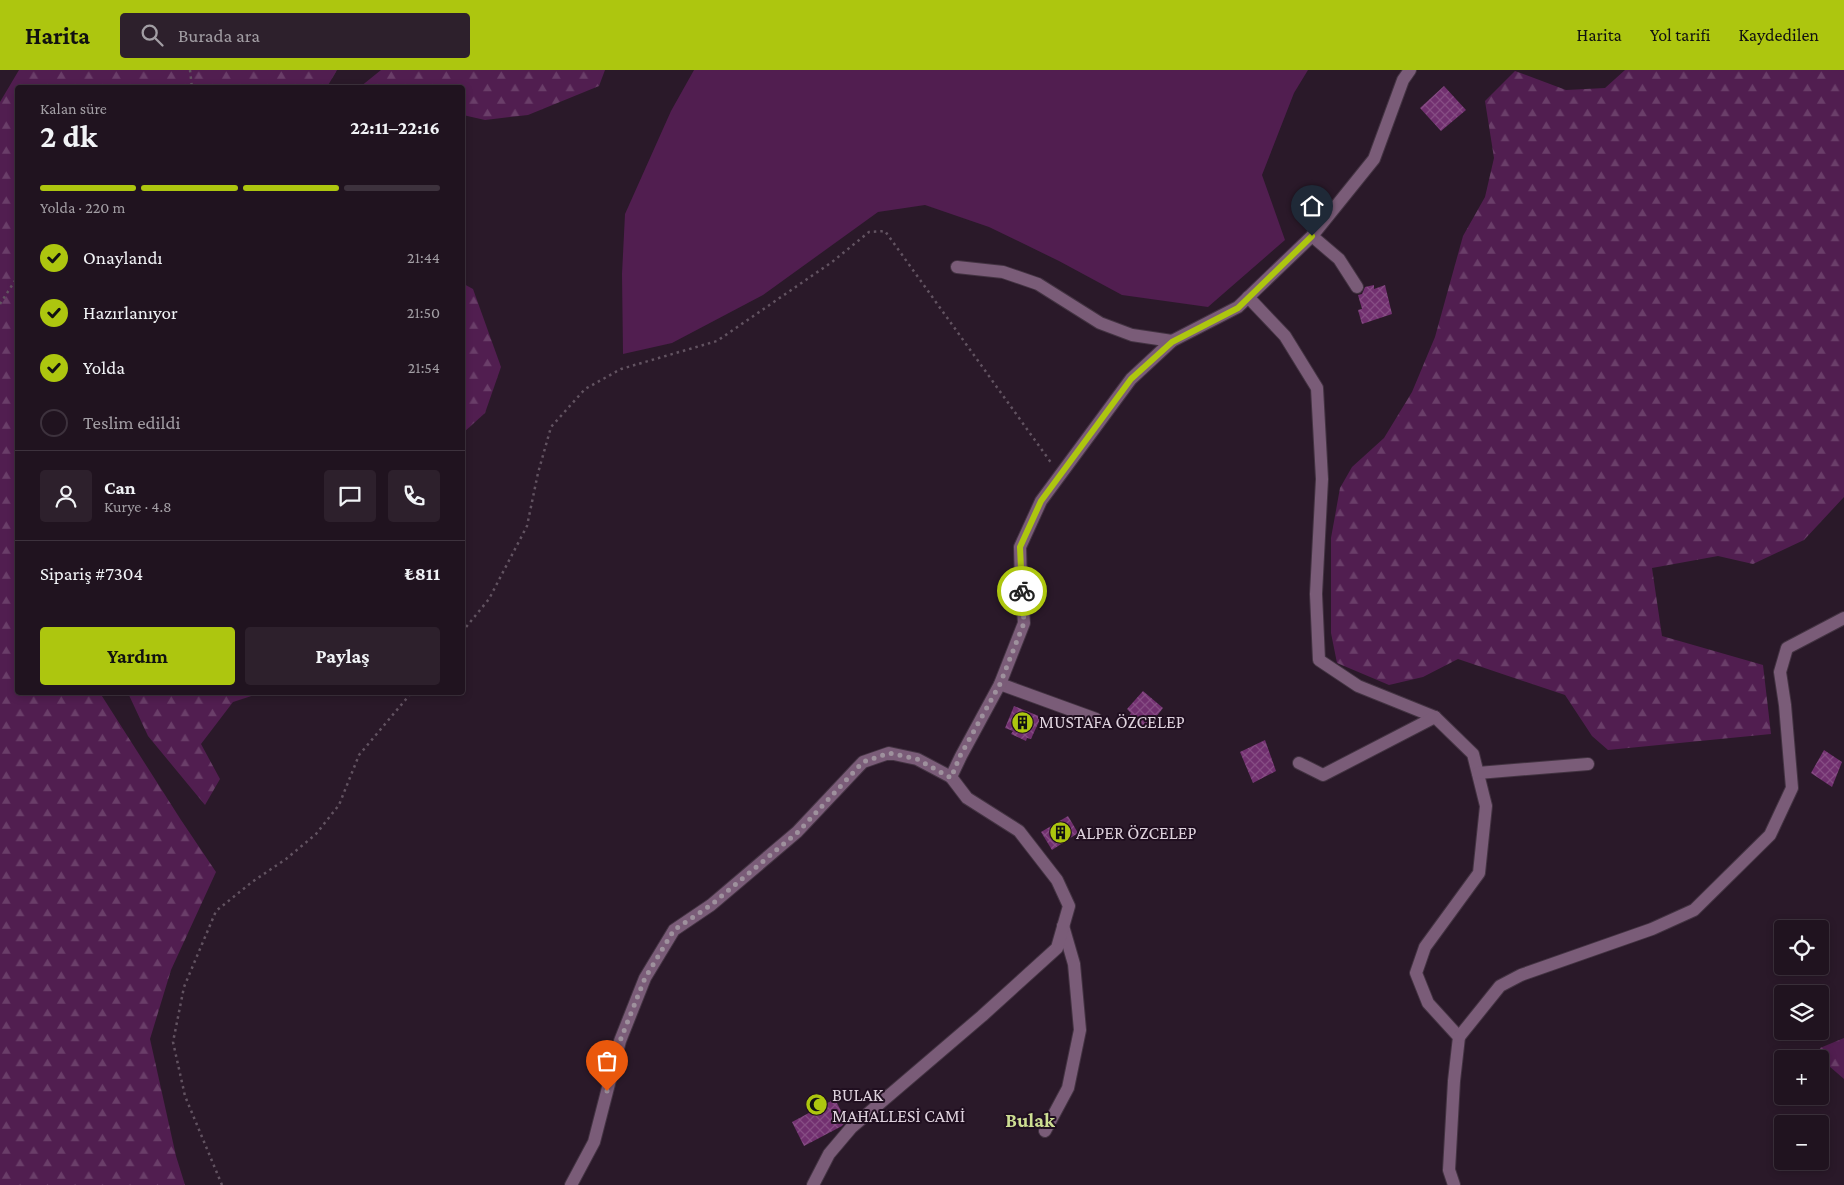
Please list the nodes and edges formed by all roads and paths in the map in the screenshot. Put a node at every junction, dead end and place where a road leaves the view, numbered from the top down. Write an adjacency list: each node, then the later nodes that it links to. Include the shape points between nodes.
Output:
1 (190, 70): 3 (path)
2 (1410, 70): 4 (street, via 1374,160)
3 (192, 85)
4 (1312, 236): 7 (street, via 1338,259); 8 (street)
5 (957, 267): 10 (street, via 1003,272 1038,284 1100,323)
6 (15, 281): 9 (path)
7 (1357, 287)
8 (1248, 297): 10 (street, via 1238,308); 16 (street, via 1285,336 1317,388 1322,479 1316,594 1319,660 1358,686)
9 (0, 304)
10 (1172, 342): 11 (street, via 1131,379)
11 (1060, 475): 13 (path, via 885,232 869,232 832,262 717,341 621,369 585,389 551,427 527,526 489,599); 14 (street, via 1041,501 1020,547 1024,623)
12 (1844, 618): 23 (street, via 1787,648 1780,672 1792,788 1770,835 1694,910 1500,986)
13 (465, 628)
14 (1000, 684): 17 (street); 21 (street)
15 (409, 695): 25 (path, via 359,755 339,805 316,834 216,911 184,988 173,1042 186,1096)
16 (1435, 717): 18 (street, via 1322,775); 20 (street, via 1473,754)
17 (1096, 719)
18 (1299, 763)
19 (1588, 764): 20 (street)
20 (1478, 773): 23 (street, via 1486,806 1479,873 1425,947 1416,973 1428,1003)
21 (951, 778): 22 (street, via 967,798 1019,831 1057,880 1069,906); 26 (street, via 917,759 889,753 863,762 798,832 711,905 674,930 645,978 620,1041 594,1142)
22 (1063, 926): 24 (street, via 1074,964 1080,1030 1068,1088); 27 (street, via 1057,948 852,1128 829,1154)
23 (1459, 1037): 28 (street, via 1448,1170)
24 (1044, 1131)
25 (222, 1185)
26 (571, 1185)
27 (813, 1185)
28 (1454, 1185)

